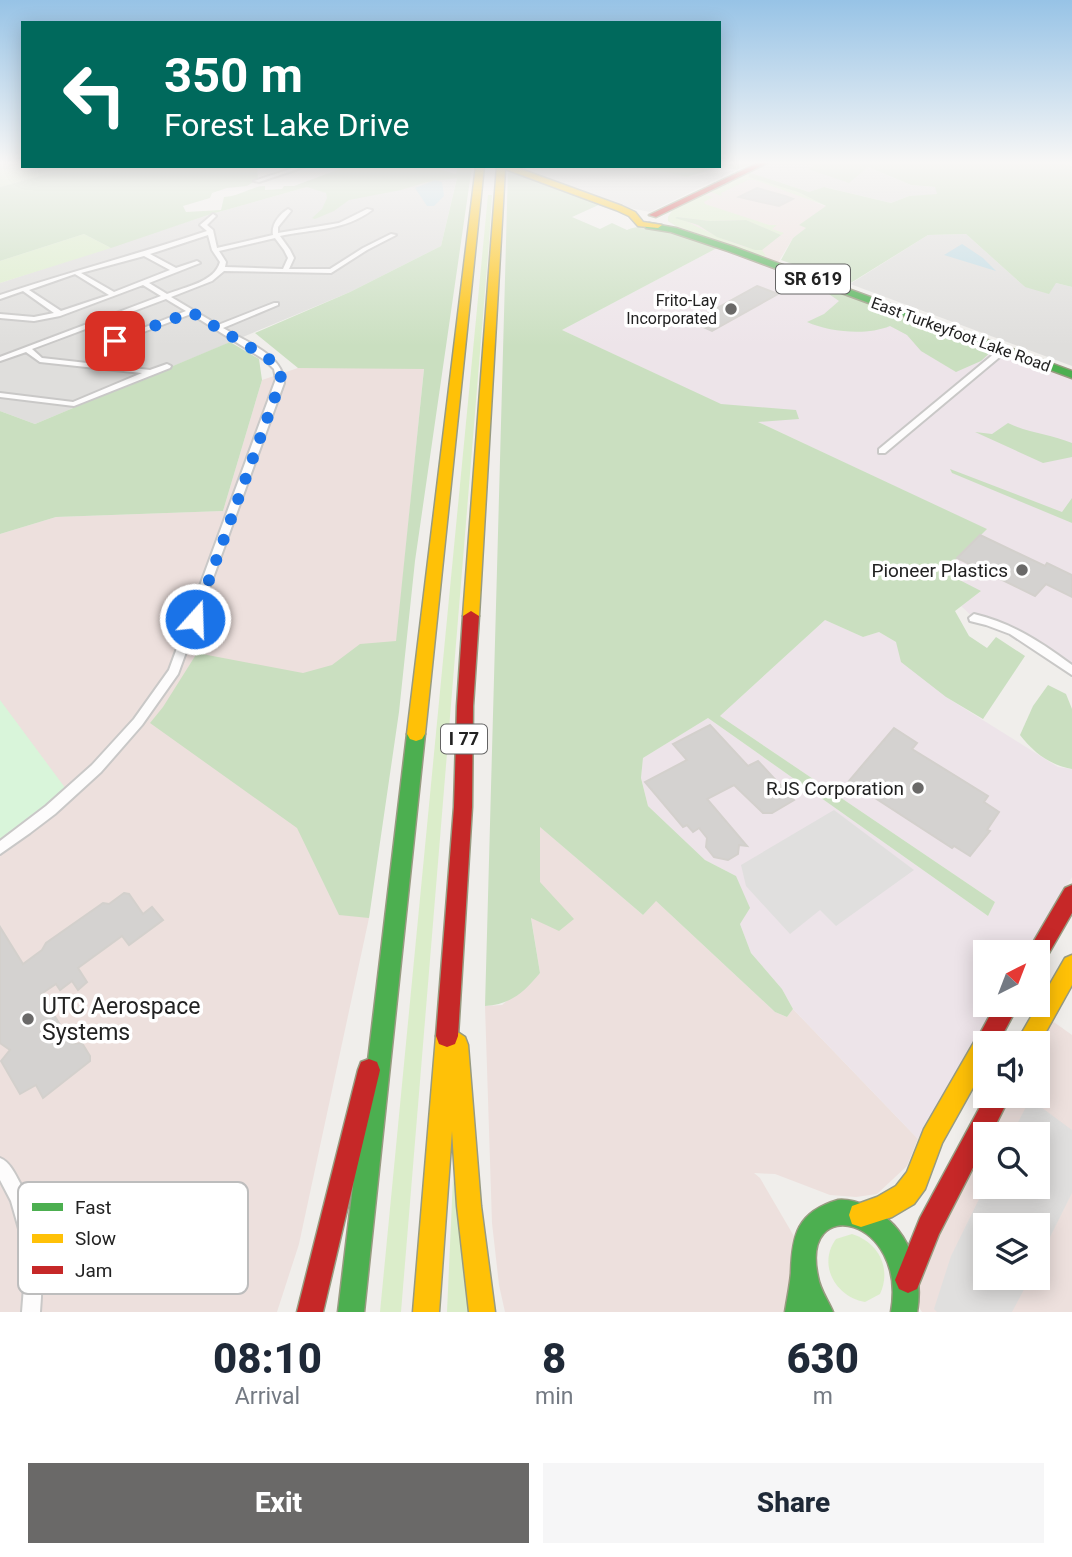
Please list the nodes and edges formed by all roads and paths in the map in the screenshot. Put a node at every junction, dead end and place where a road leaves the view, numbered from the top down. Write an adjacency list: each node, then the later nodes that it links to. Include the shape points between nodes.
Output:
1 (203, 224): 7 (street)
2 (276, 224): 9 (street)
3 (344, 224): 9 (street)
4 (474, 224): 43 (main road, I 77)
5 (499, 224): 42 (main road, I 77, via 465,706)
6 (668, 224): 29 (main road, East Turkeyfoot Lake Road / SR 619)
7 (210, 232): 10 (street); 11 (street)
8 (393, 235): 15 (street, via 331,271)
9 (275, 237): 10 (street); 15 (street, via 291,258)
10 (215, 250): 14 (street, via 223,262)
11 (145, 254): 13 (street); 16 (street)
12 (197, 263): 13 (street)
13 (175, 270): 17 (street)
14 (221, 270): 15 (street); 21 (street)
15 (285, 271)
16 (76, 272): 18 (street); 19 (street)
17 (144, 283): 19 (street); 21 (street)
18 (24, 289): 20 (street); 24 (street)
19 (114, 295): 24 (street)
20 (0, 296)
21 (168, 298): 23 (street); 28 (street)
22 (276, 304): 26 (street)
23 (191, 312): 26 (street); 27 (street)
24 (60, 314): 25 (street, via 34,319)
25 (0, 316)
26 (217, 328): 38 (street, via 268,358 281,374 186,644 155,702 117,749 62,801)
27 (115, 341)
28 (27, 349): 30 (street); 32 (street, via 40,360)
29 (1004, 350): 33 (main road, East Turkeyfoot Lake Road / SR 619); 35 (street)
30 (0, 359)
31 (167, 366): 32 (street)
32 (153, 372): 34 (street, via 74,404)
33 (1072, 375)
34 (0, 395)
35 (881, 451)
36 (974, 618): 37 (street, via 1023,636)
37 (1072, 671)
38 (0, 848)
39 (1072, 894): 40 (main road)
40 (1045, 940)
41 (1072, 965): 44 (main road)
42 (452, 971): 56 (main road, I 77); 57 (main road, via 469,1206)
43 (384, 1026): 54 (main road, via 357,1113); 55 (main road, I 77)
44 (1034, 1031)
45 (973, 1066): 49 (main road, via 905,1195 883,1209)
46 (992, 1108): 51 (main road, via 929,1227)
47 (0, 1166): 48 (street)
48 (18, 1195)
49 (861, 1215): 50 (main road, via 845,1211 816,1220 802,1250); 51 (main road, via 891,1239 902,1259)
50 (803, 1274): 58 (main road); 59 (main road)
51 (908, 1286): 60 (main road); 61 (main road)
52 (33, 1294): 53 (street)
53 (31, 1312)
54 (310, 1312)
55 (351, 1312)
56 (426, 1312)
57 (482, 1312)
58 (797, 1312)
59 (820, 1312)
60 (904, 1312)
61 (922, 1312)

